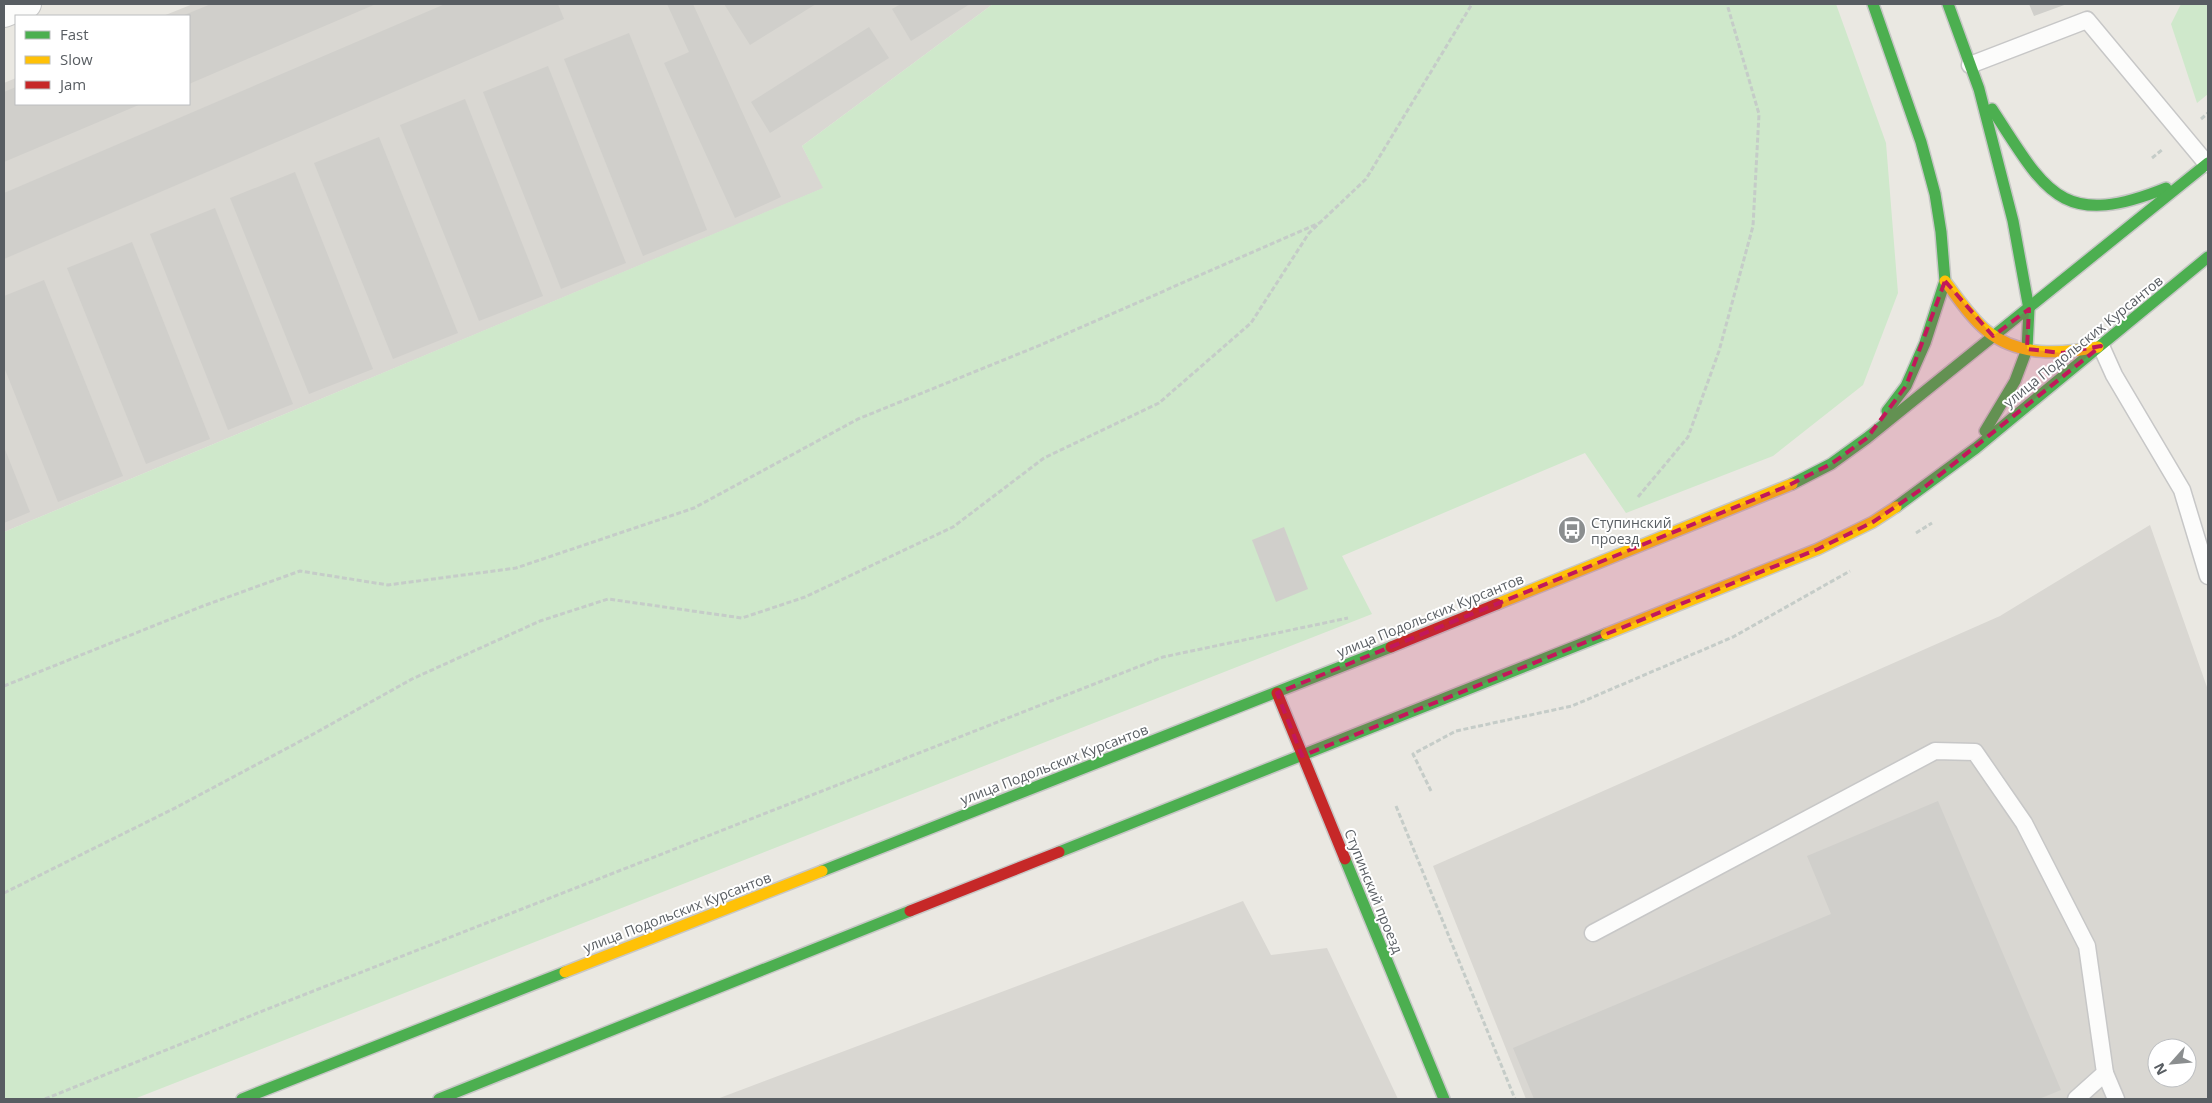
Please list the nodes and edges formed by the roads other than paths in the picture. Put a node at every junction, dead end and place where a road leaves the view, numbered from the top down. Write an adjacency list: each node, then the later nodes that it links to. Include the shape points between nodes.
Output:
1 (26, 4): 4 (street)
2 (1872, 4): 9 (main road, улица Подольских Курсантов, via 1935,194)
3 (1948, 4): 5 (main road, улица Подольских Курсантов)
4 (4, 14)
5 (1970, 65): 6 (main road, улица Подольских Курсантов); 7 (lane, via 2087,20)
6 (1979, 89): 7 (main road, via 2033,172 2053,192 2077,204 2112,206 2139,200); 10 (main road, улица Подольских Курсантов, via 2013,221)
7 (2206, 165): 10 (main road, улица Подольских Курсантов)
8 (2208, 258): 12 (main road, улица Подольских Курсантов)
9 (1946, 281): 11 (main road, via 1968,312); 14 (main road, улица Подольских Курсантов, via 1906,386)
10 (2029, 309): 11 (main road, улица Подольских Курсантов); 13 (main road, улица Подольских Курсантов)
11 (1993, 336): 13 (main road); 14 (main road, улица Подольских Курсантов)
12 (2101, 346): 13 (main road, via 2062,353); 15 (main road, улица Подольских Курсантов); 16 (lane, via 2114,375 2182,490)
13 (2027, 349): 15 (main road, улица Подольских Курсантов, via 2015,381)
14 (1867, 438): 17 (main road, улица Подольских Курсантов, via 1830,464 1785,487)
15 (1976, 448): 18 (main road, улица Подольских Курсантов, via 1874,522 1818,549)
16 (2208, 576)
17 (1277, 693): 18 (main road, Ступинский проезд); 21 (main road, улица Подольских Курсантов)
18 (1302, 756): 22 (main road, улица Подольских Курсантов); 23 (main road, Ступинский проезд)
19 (1593, 933): 20 (lane, via 1935,751 1975,752 2024,823 2087,946)
20 (2105, 1073): 24 (lane); 25 (lane)
21 (242, 1099)
22 (439, 1099)
23 (1444, 1099)
24 (2076, 1099)
25 (2116, 1099)

